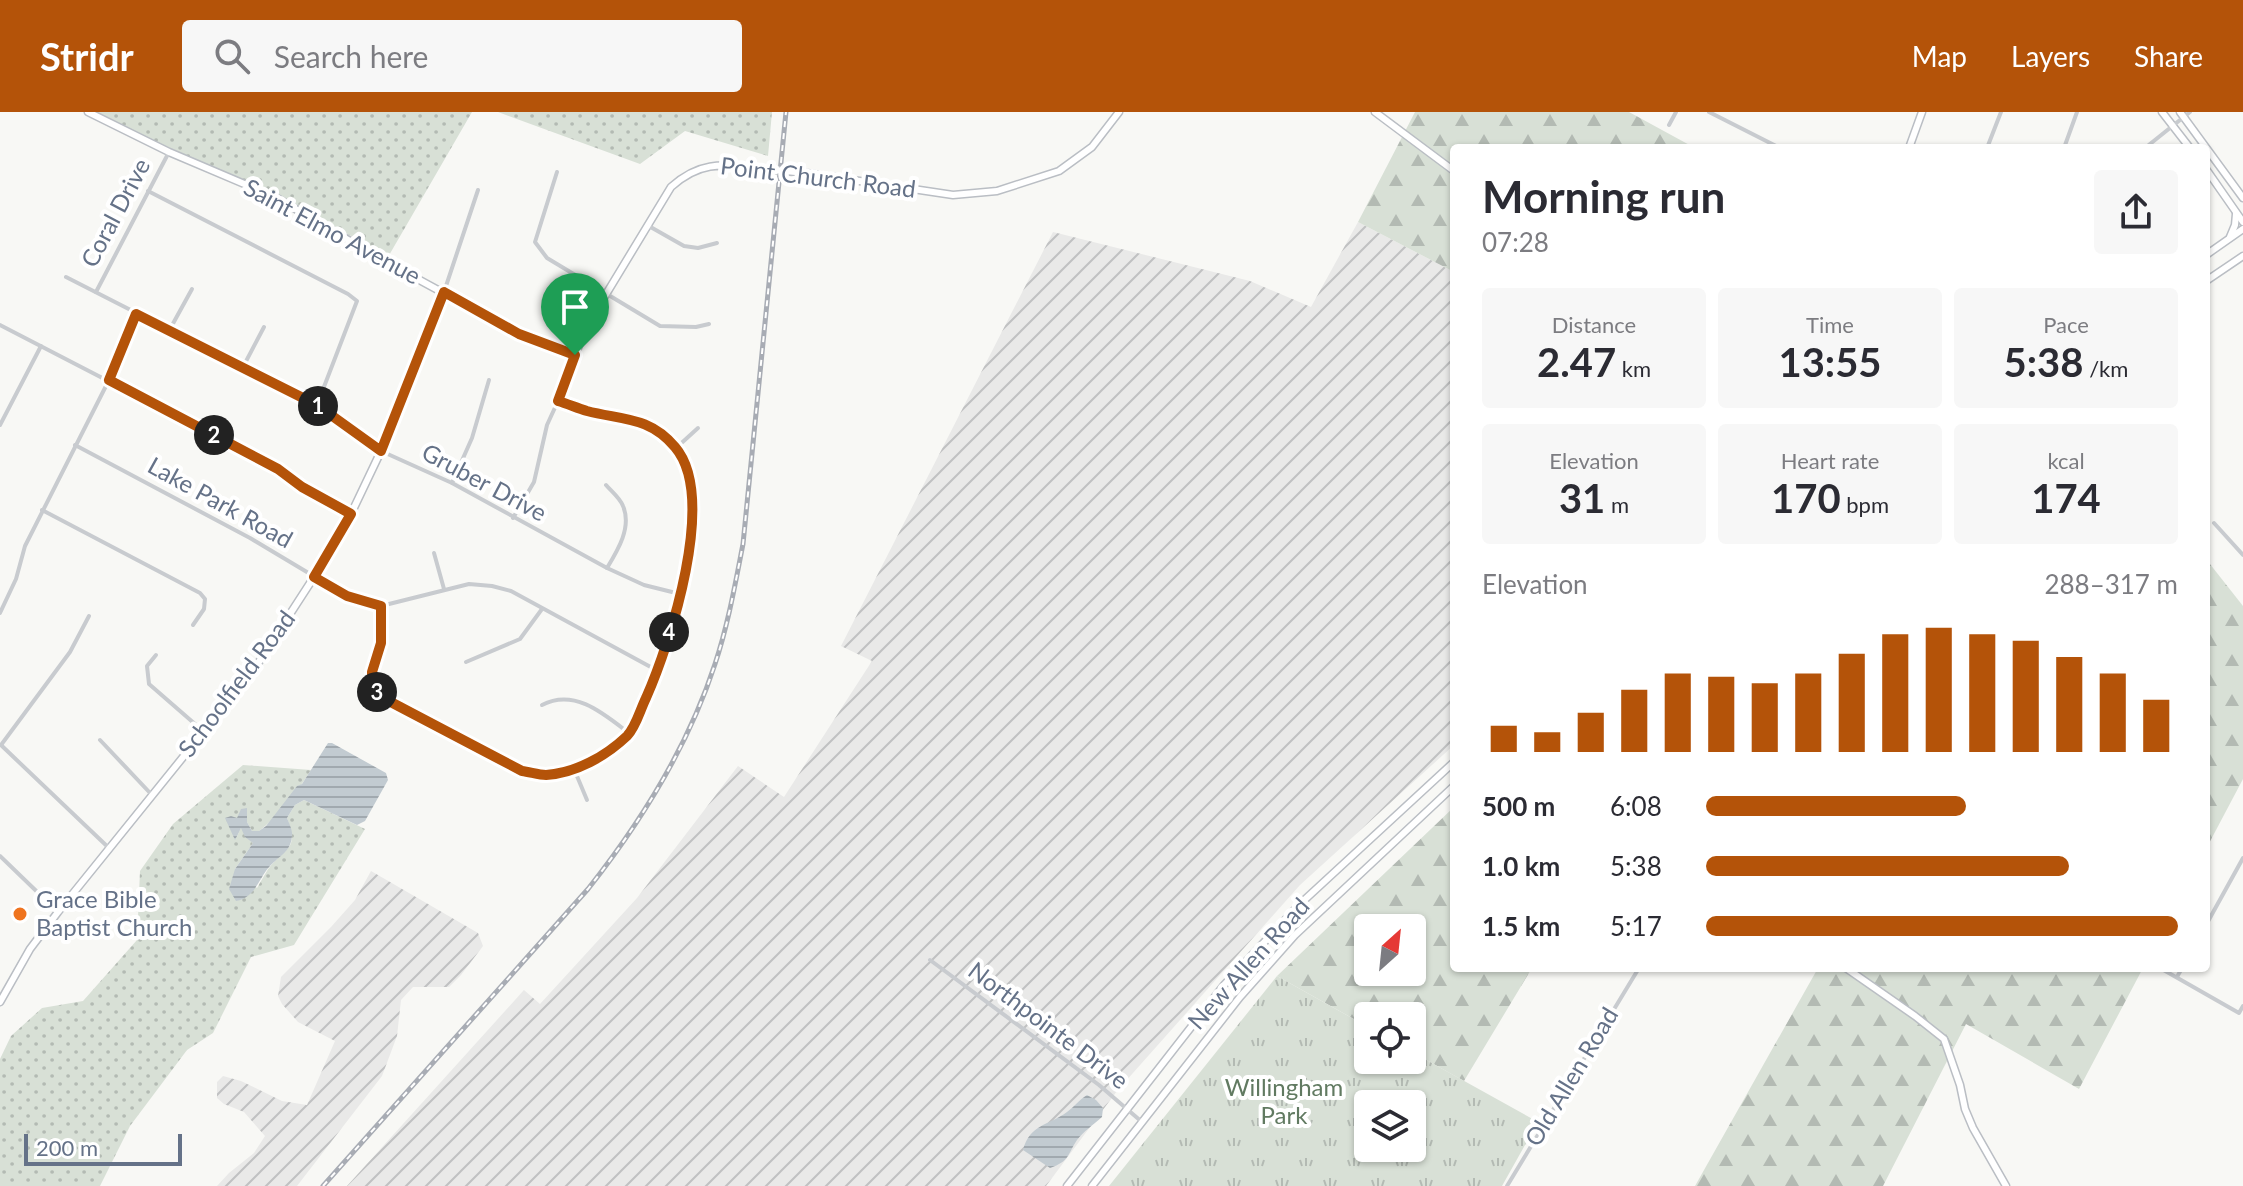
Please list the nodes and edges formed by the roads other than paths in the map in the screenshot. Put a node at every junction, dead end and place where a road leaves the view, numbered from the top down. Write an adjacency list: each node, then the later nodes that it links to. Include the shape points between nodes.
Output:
1 (88, 112): 20 (street, Saint Elmo Avenue)
2 (1119, 112): 32 (street, Point Church Road, bridge, via 1092,147 1059,171 997,191 953,195 723,164 692,172 671,187)
3 (1375, 112): 22 (street)
4 (1676, 112): 11 (street)
5 (1709, 112): 13 (street)
6 (1922, 112): 14 (street)
7 (2001, 112): 15 (street)
8 (2077, 112): 16 (street)
9 (2162, 112): 12 (street)
10 (2184, 113): 12 (street); 19 (street)
11 (1669, 125)
12 (2173, 125): 17 (street); 18 (street)
13 (1772, 144)
14 (1910, 144)
15 (1989, 144)
16 (2065, 144)
17 (2150, 144)
18 (2187, 144)
19 (2205, 144)
20 (169, 152): 28 (street, Coral Drive); 42 (street, Saint Elmo Avenue, via 275,197)
21 (2210, 152): 23 (street)
22 (1450, 168)
23 (2221, 168): 25 (street); 29 (street)
24 (557, 172): 43 (street, via 535,242 547,258)
25 (2210, 173)
26 (2210, 178): 30 (street)
27 (478, 190): 42 (street)
28 (148, 191): 41 (street, Coral Drive); 55 (street, via 357,301)
29 (2243, 198)
30 (2235, 210): 31 (street); 34 (street)
31 (2243, 222)
32 (647, 225): 35 (street, via 684,246); 43 (street, Point Church Road)
33 (2243, 229): 34 (street)
34 (2229, 239): 36 (street)
35 (717, 243)
36 (2210, 252)
37 (2243, 256): 39 (street)
38 (66, 277): 41 (street, Gruber Drive)
39 (2210, 278)
40 (192, 289): 48 (street)
41 (96, 292): 44 (street, Gruber Drive)
42 (444, 292): 50 (street, Saint Elmo Avenue, via 519,334); 60 (street, Schoolfield Road)
43 (606, 295): 45 (street, via 660,326); 50 (street, Point Church Road)
44 (136, 314): 48 (street, Gruber Drive); 52 (street)
45 (709, 324)
46 (0, 325): 49 (street)
47 (264, 327): 51 (street)
48 (170, 329): 51 (street, Gruber Drive)
49 (41, 346): 52 (street); 56 (street)
50 (575, 355): 54 (street, Point Church Road)
51 (243, 367): 55 (street, Gruber Drive)
52 (109, 380): 58 (street); 64 (street, via 278,469)
53 (489, 380): 61 (street)
54 (558, 401): 59 (street, via 636,420); 65 (street, Point Church Road, via 534,482)
55 (317, 405): 60 (street, Gruber Drive)
56 (0, 425)
57 (698, 428): 59 (street)
58 (75, 445): 63 (street); 72 (street, Lake Park Road)
59 (676, 448): 74 (street, via 693,497)
60 (381, 451): 61 (street, Gruber Drive); 64 (street, Schoolfield Road)
61 (452, 483): 65 (street, Gruber Drive)
62 (606, 485): 71 (street, via 623,505 626,525)
63 (42, 510): 77 (street); 79 (street, via 200,593 204,609)
64 (351, 514): 72 (street, Schoolfield Road)
65 (513, 518): 71 (street, Gruber Drive)
66 (2214, 523): 68 (street)
67 (2243, 543): 68 (street)
68 (2236, 547): 70 (street)
69 (434, 553): 73 (street)
70 (2243, 555)
71 (607, 568): 74 (street, Gruber Drive)
72 (314, 577): 75 (street, Lake Park Road, via 347,596); 84 (street, Schoolfield Road, via 255,668)
73 (444, 589): 75 (street); 76 (street, via 492,586)
74 (680, 594): 82 (street)
75 (381, 606): 89 (street, via 381,643 372,687 385,699 522,771 546,775)
76 (542, 609): 81 (street, via 520,639); 82 (street)
77 (0, 613)
78 (89, 616): 87 (street, via 70,652)
79 (193, 625)
80 (156, 655): 84 (street, via 147,666 149,684)
81 (466, 662)
82 (658, 671): 85 (street)
83 (542, 705): 85 (street, via 553,699 578,700)
84 (203, 731): 91 (street, Schoolfield Road)
85 (630, 734): 89 (street, via 601,757)
86 (100, 740): 91 (street)
87 (1, 745): 93 (street)
88 (1450, 766): 106 (street, New Allen Road, via 1300,904 1224,985)
89 (574, 769): 92 (street)
90 (1450, 790): 107 (street, New Allen Road, via 1295,935)
91 (152, 795): 93 (street, Schoolfield Road)
92 (587, 800)
93 (110, 849): 96 (street, Schoolfield Road)
94 (0, 856): 96 (street)
95 (2243, 858): 97 (street)
96 (58, 912): 104 (street, Schoolfield Road)
97 (2210, 918)
98 (930, 960): 106 (street, Northpointe Drive)
99 (1637, 972): 110 (street, Old Allen Road)
100 (1852, 972): 111 (street, via 1944,1039 1969,1119)
101 (2168, 972): 103 (street)
102 (2180, 972): 103 (street)
103 (2177, 977): 105 (street, via 2239,1013)
104 (0, 1002)
105 (2243, 1006)
106 (1127, 1108): 107 (street, Northpointe Drive); 108 (street, New Allen Road)
107 (1142, 1122): 109 (street, New Allen Road)
108 (1067, 1186)
109 (1092, 1186)
110 (1507, 1186)
111 (2006, 1186)

